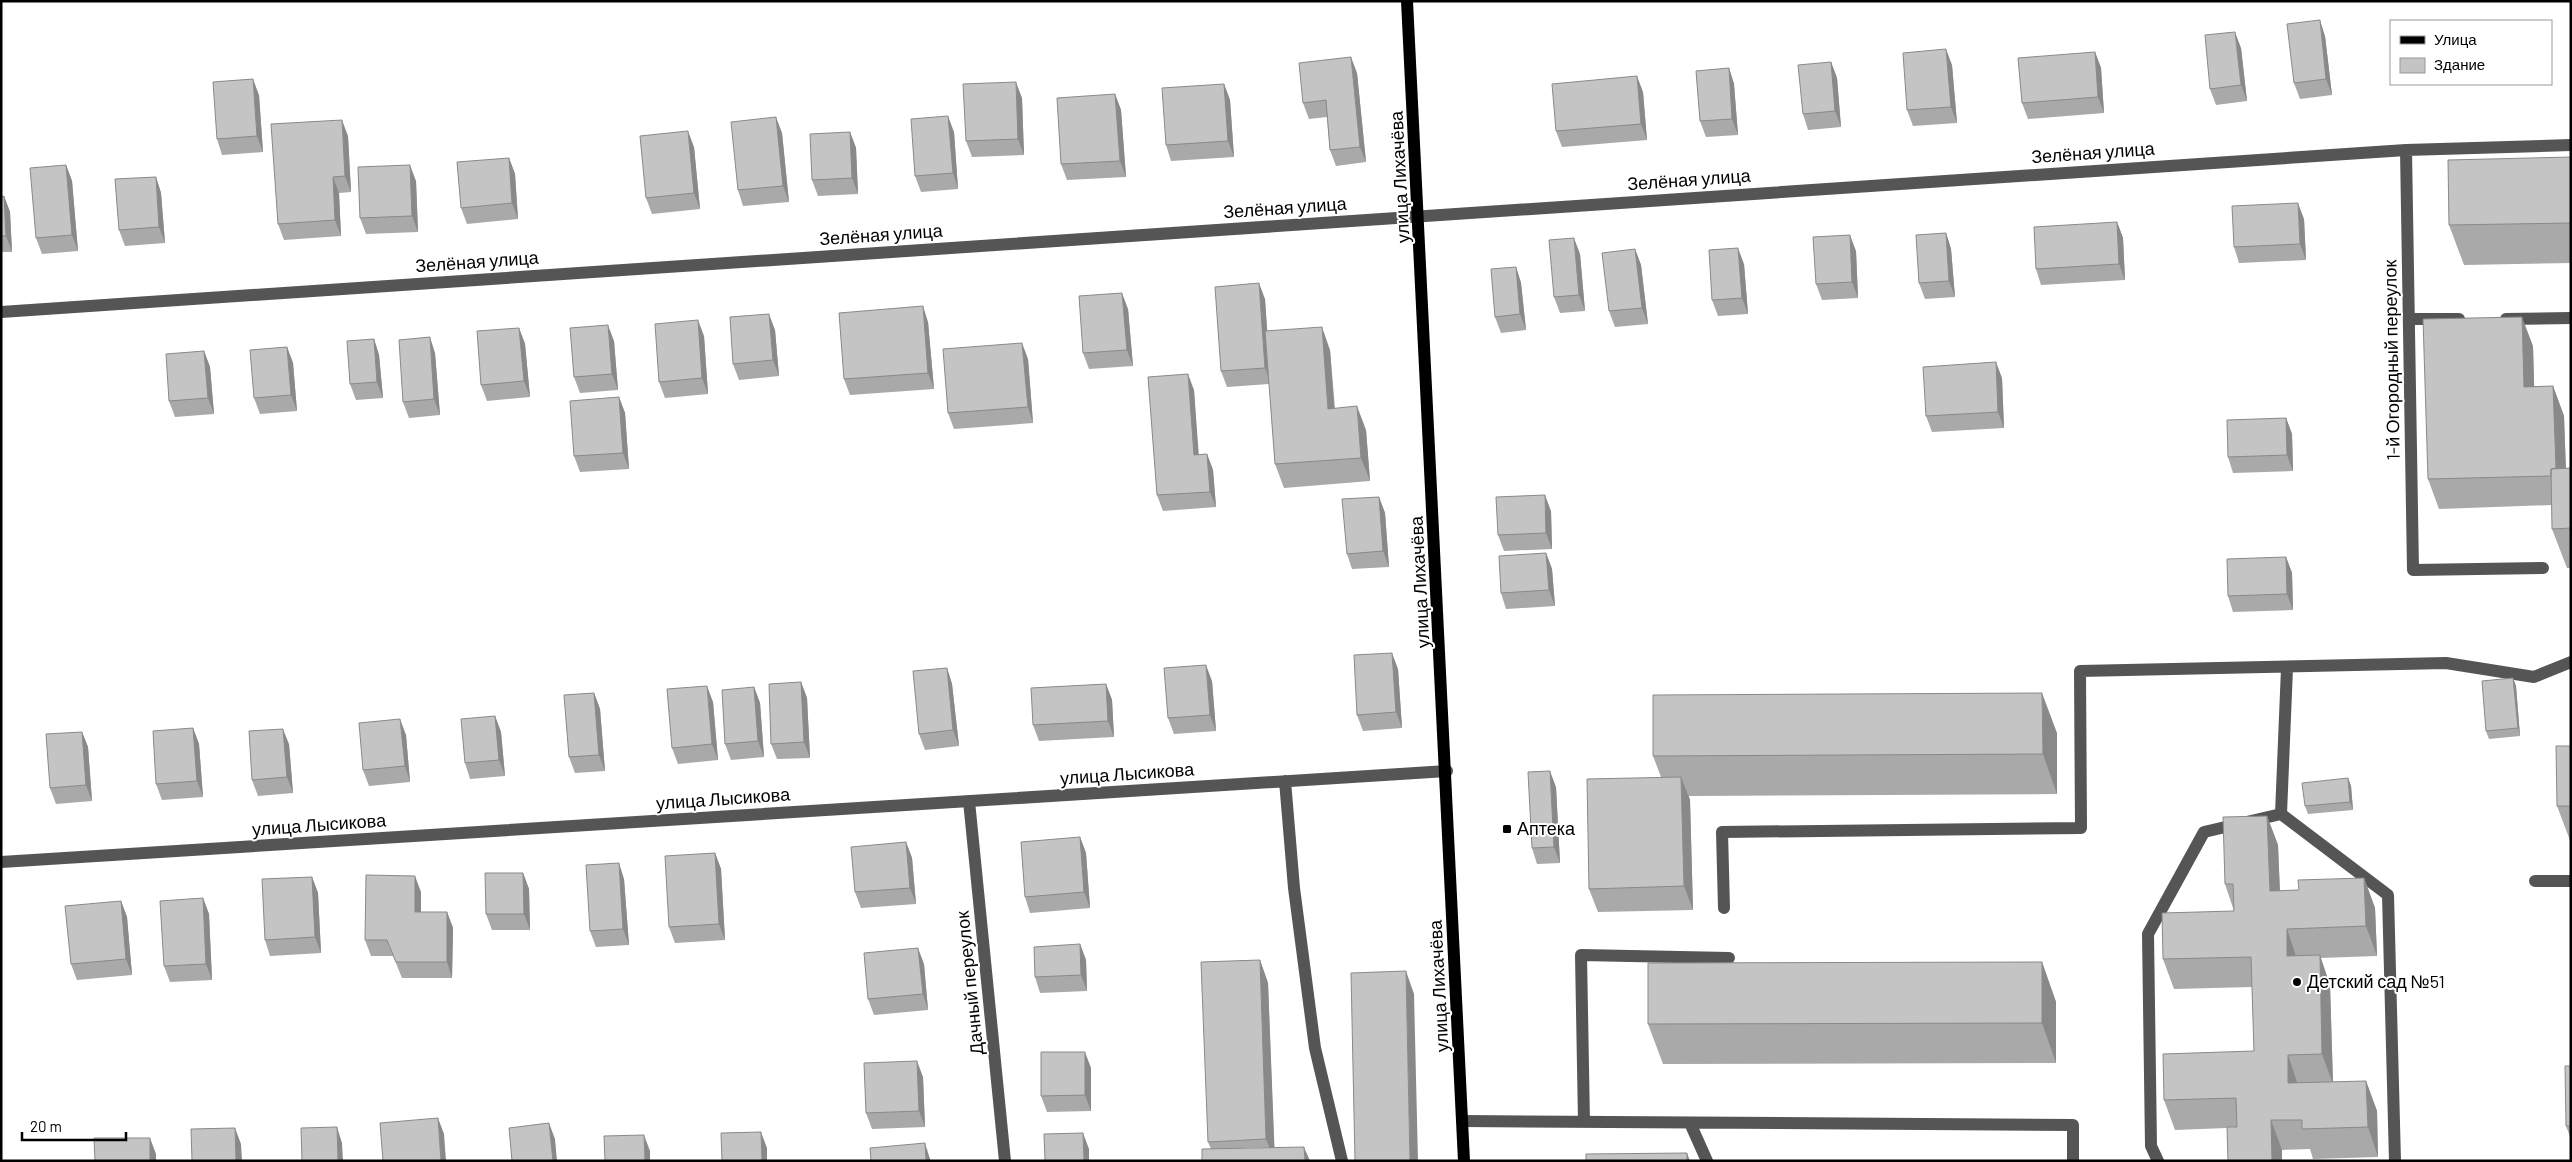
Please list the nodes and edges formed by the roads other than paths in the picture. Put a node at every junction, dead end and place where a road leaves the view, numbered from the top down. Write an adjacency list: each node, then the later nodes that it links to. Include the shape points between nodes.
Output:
1 (1407, 1): 4 (main road, улица Лихачёва)
2 (2571, 145): 3 (street, Зелёная улица)
3 (2406, 150): 4 (street, Зелёная улица); 7 (street, 1-й Огородный переулок)
4 (1419, 216): 5 (street, Зелёная улица); 13 (main road, улица Лихачёва)
5 (1, 312)
6 (2571, 318): 9 (street)
7 (2409, 319): 8 (street); 10 (street, 1-й Огородный переулок, via 2413,570)
8 (2475, 319)
9 (2494, 319)
10 (2543, 568)
11 (2571, 662): 12 (street, via 2534,677 2446,663)
12 (2287, 668): 16 (street); 20 (street, via 2080,671 2081,828 1722,832)
13 (1446, 771): 14 (street, улица Лысикова); 22 (main road, улица Лихачёва)
14 (1285, 782): 15 (street, улица Лысикова); 26 (street, via 1294,888 1315,1048)
15 (969, 802): 17 (street, улица Лысикова); 25 (street, Дачный переулок)
16 (2281, 814): 30 (street, via 2204,832 2148,934 2151,1146); 31 (street, via 2388,895)
17 (1, 862)
18 (2571, 881): 19 (street)
19 (2535, 882)
20 (1724, 908)
21 (1729, 958): 23 (street, via 1581,955)
22 (1463, 1120): 23 (street); 27 (main road, улица Лихачёва)
23 (1584, 1122): 24 (street)
24 (1690, 1123): 28 (street); 29 (street, via 2073,1125)
25 (1005, 1161)
26 (1342, 1161)
27 (1464, 1161)
28 (1707, 1161)
29 (2073, 1161)
30 (2158, 1161)
31 (2394, 1161)

